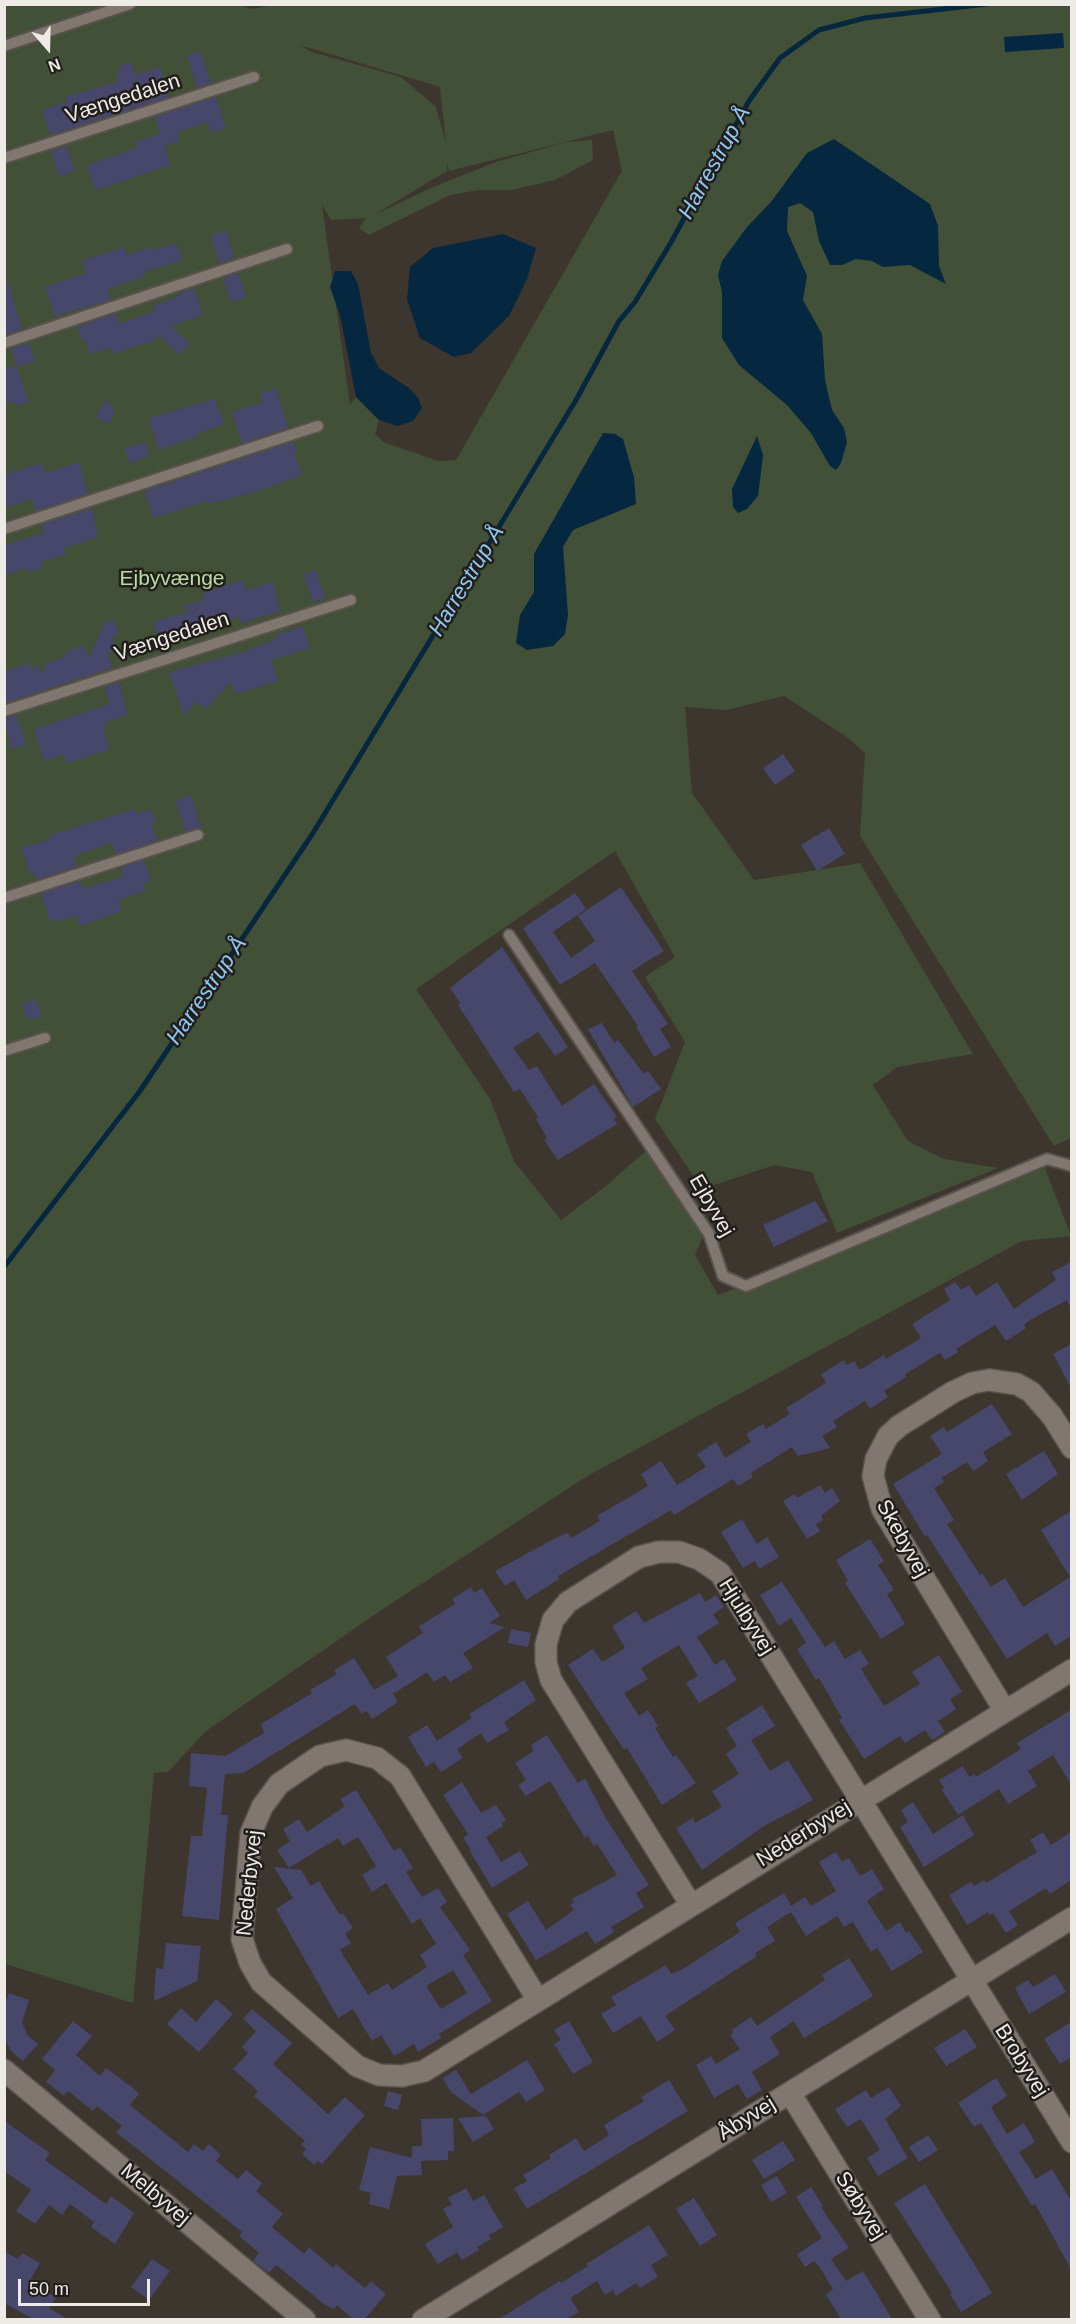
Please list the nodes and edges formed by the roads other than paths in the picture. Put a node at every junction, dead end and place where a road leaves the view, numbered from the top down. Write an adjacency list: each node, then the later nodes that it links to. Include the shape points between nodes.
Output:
1 (130, 4): 2 (lane)
2 (4, 45)
3 (254, 77): 4 (lane, Vængedalen)
4 (4, 158)
5 (287, 249): 6 (lane)
6 (4, 343)
7 (318, 426): 8 (lane)
8 (4, 529)
9 (351, 600): 10 (lane, Vængedalen)
10 (4, 711)
11 (198, 835): 12 (lane)
12 (4, 897)
13 (510, 935): 16 (lane, Ejbyvej, via 710,1234 723,1275 746,1286 1047,1158)
14 (45, 1038): 15 (lane)
15 (4, 1051)
16 (1071, 1166)
17 (1071, 1448): 19 (street, Skebyvej, via 1052,1416 1031,1392 1017,1384 989,1380 953,1392 899,1426 888,1436 876,1459 873,1476 882,1509)
18 (1071, 1670): 19 (street, Nederbyvej)
19 (1005, 1710): 20 (street, Nederbyvej)
20 (859, 1800): 21 (street, Nederbyvej); 21 (street, Hjulbyvej, via 720,1573 699,1558 679,1552 639,1557 568,1602 553,1620 546,1662 551,1680); 23 (street, Hjulbyvej)
21 (691, 1905): 24 (street, Nederbyvej)
22 (1071, 1918): 23 (street, Åbyvej)
23 (970, 1980): 26 (street, Åbyvej); 27 (street, Brobyvej)
24 (538, 2000): 24 (street, Nederbyvej, via 424,2071 402,2076 379,2075 357,2066 261,1982 249,1963 242,1939 251,1833 262,1807 279,1784 320,1756 346,1750 377,1758 400,1776)
25 (4, 2070): 28 (street, Melbyvej)
26 (790, 2093): 29 (street, Åbyvej); 30 (street, Søbyvej)
27 (1071, 2142)
28 (305, 2319)
29 (423, 2319)
30 (930, 2319)

